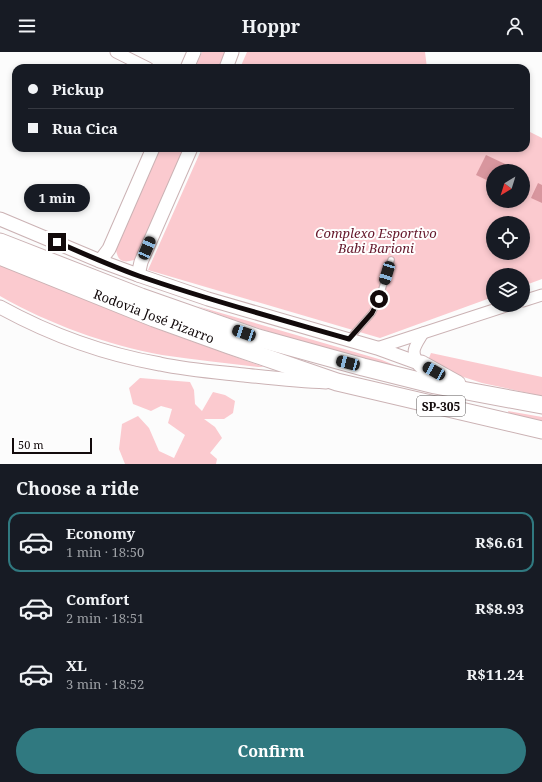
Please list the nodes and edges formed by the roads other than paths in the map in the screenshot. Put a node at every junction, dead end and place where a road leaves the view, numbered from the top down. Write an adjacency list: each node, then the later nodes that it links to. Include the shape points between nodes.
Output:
1 (116, 52): 4 (street)
2 (194, 52): 5 (street)
3 (232, 52): 6 (street)
4 (140, 64)
5 (189, 64)
6 (228, 64)
7 (151, 152): 13 (street, via 109,249)
8 (189, 152): 14 (street, via 141,262)
9 (0, 219): 13 (street)
10 (0, 242): 24 (main road, Rodovia José Pizarro, via 141,297 258,338 363,368)
11 (0, 256): 23 (main road, Rodovia José Pizarro, via 154,318)
12 (391, 260): 20 (lane, via 372,313)
13 (100, 261): 14 (street)
14 (138, 275): 20 (street, via 208,299)
15 (542, 295): 16 (street)
16 (530, 299)
17 (0, 307): 23 (street, via 82,343 160,364 196,370)
18 (488, 312): 19 (street)
19 (423, 333): 21 (street); 22 (street, via 414,351 416,360)
20 (349, 339): 21 (street)
21 (377, 348): 22 (street)
22 (421, 364): 24 (main road)
23 (336, 382): 26 (main road, Rodovia José Pizarro / SP-305)
24 (473, 393): 25 (main road, Rodovia José Pizarro)
25 (542, 406)
26 (542, 430)

